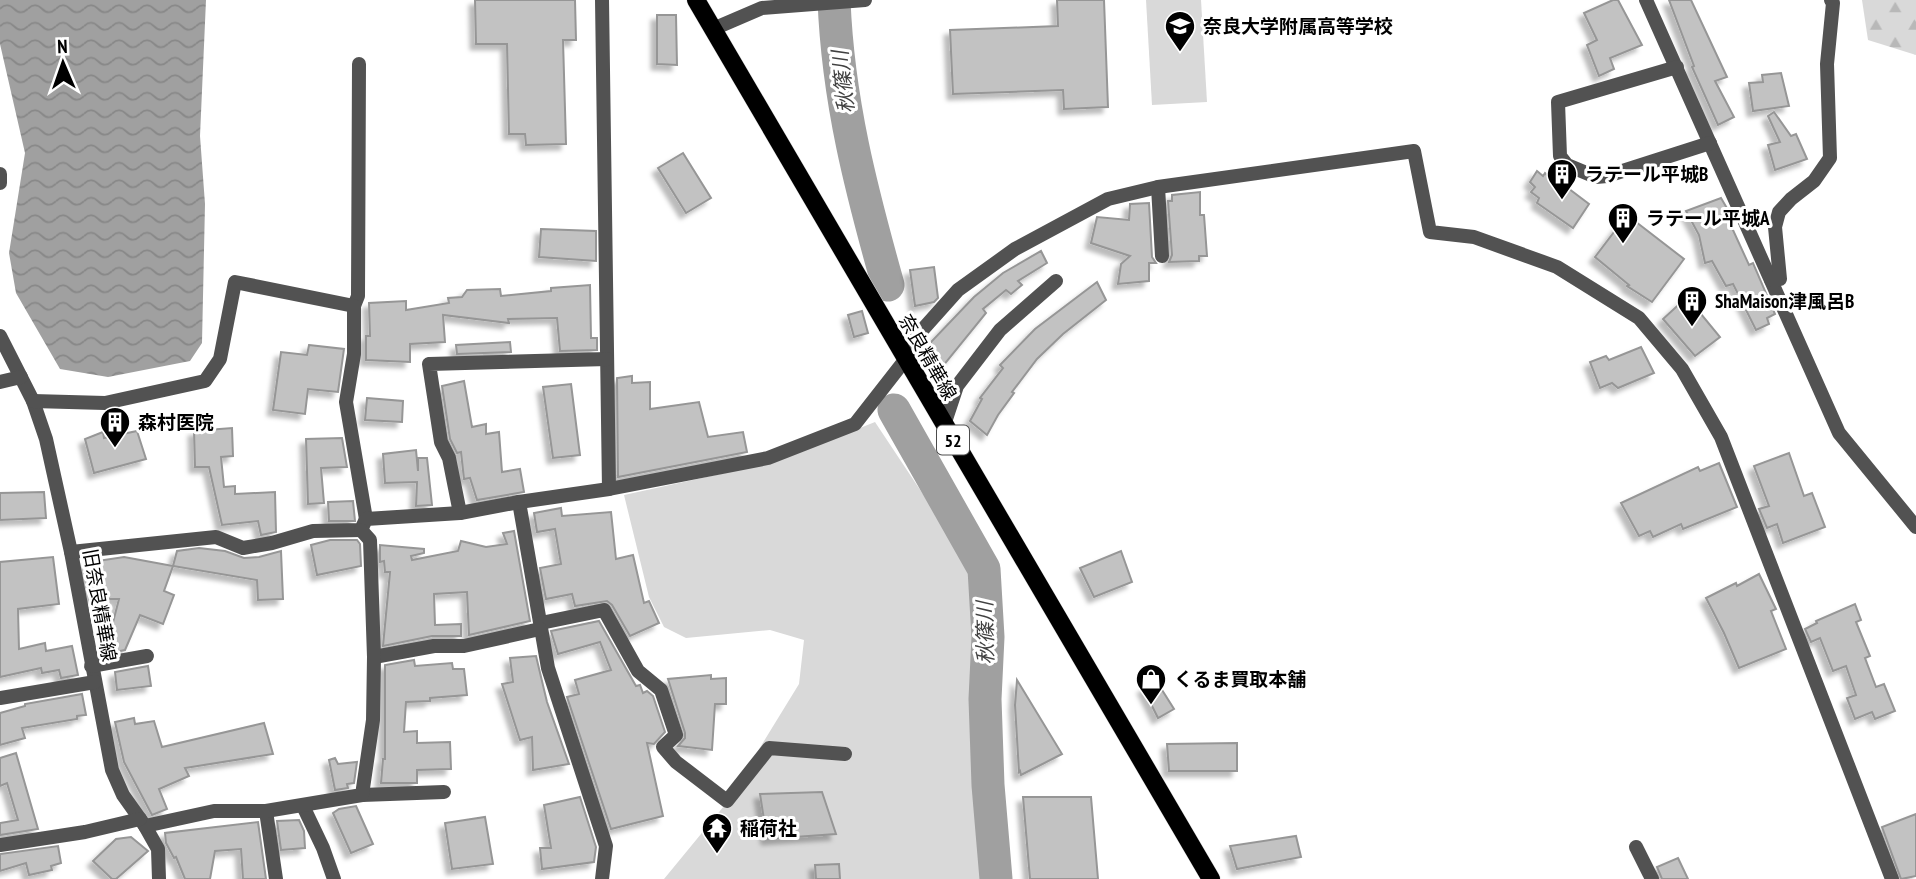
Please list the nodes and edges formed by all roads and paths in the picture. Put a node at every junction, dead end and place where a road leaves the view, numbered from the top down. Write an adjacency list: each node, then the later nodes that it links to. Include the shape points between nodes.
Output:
1 (603, 0): 18 (street)
2 (696, 0): 6 (main road, 奈良精華線 / 52)
3 (1646, 0): 8 (street)
4 (1831, 0): 14 (street, via 1827,64 1830,159 1814,181 1779,212 1775,227 1780,279)
5 (859, 1): 6 (street, via 762,8)
6 (713, 29): 19 (main road, 奈良精華線 / 52)
7 (359, 64): 16 (street, via 358,296)
8 (1676, 67): 9 (street); 9 (street, via 1558,102 1560,156 1567,166 1596,177)
9 (1710, 143): 14 (street)
10 (0, 174): 11 (street)
11 (0, 183)
12 (1158, 187): 13 (street); 19 (street, via 1108,199 1016,249 958,290 916,337); 50 (street, via 1414,151 1430,232 1474,237 1557,267 1639,318 1682,369 1721,437)
13 (1162, 257)
14 (1771, 280): 28 (street, via 1839,433)
15 (1056, 281): 23 (street, via 1000,330 957,386)
16 (354, 306): 22 (street, via 235,282 220,359 205,381 105,403); 27 (street, via 354,354 346,402)
17 (0, 336): 20 (street, 旧奈良精華線)
18 (607, 359): 24 (street); 26 (street, via 429,364 441,442 449,458)
19 (905, 360): 23 (main road, 奈良精華線 / 52); 24 (street, via 855,424 768,458)
20 (21, 377): 21 (street); 22 (street, 旧奈良精華線)
21 (0, 382)
22 (33, 401): 29 (street, 旧奈良精華線)
23 (944, 425): 48 (main road, 奈良精華線 / 52)
24 (609, 489): 25 (street)
25 (519, 502): 26 (street); 30 (street)
26 (460, 513): 27 (street)
27 (364, 525): 29 (street, via 313,531 243,548 216,537); 32 (street, via 370,540)
28 (1916, 527)
29 (71, 552): 33 (street, 旧奈良精華線)
30 (541, 626): 32 (street, via 464,646 433,646); 36 (street, via 604,610 638,671 661,690 676,735 663,747 727,801 769,748); 47 (street, via 548,668 606,846)
31 (147, 656): 33 (street)
32 (374, 657): 38 (street, via 373,720)
33 (91, 666): 34 (street, 旧奈良精華線)
34 (95, 682): 35 (street); 41 (street, 旧奈良精華線, via 112,770)
35 (0, 698)
36 (845, 754)
37 (444, 792): 38 (street)
38 (362, 795): 39 (street)
39 (303, 806): 40 (street); 46 (street)
40 (265, 811): 41 (street, via 214,811); 45 (street)
41 (142, 822): 42 (street); 44 (street, 旧奈良精華線, via 158,849)
42 (0, 845)
43 (1636, 847): 49 (street)
44 (159, 879)
45 (276, 879)
46 (334, 879)
47 (602, 879)
48 (1211, 879)
49 (1652, 879)
50 (1892, 879)

